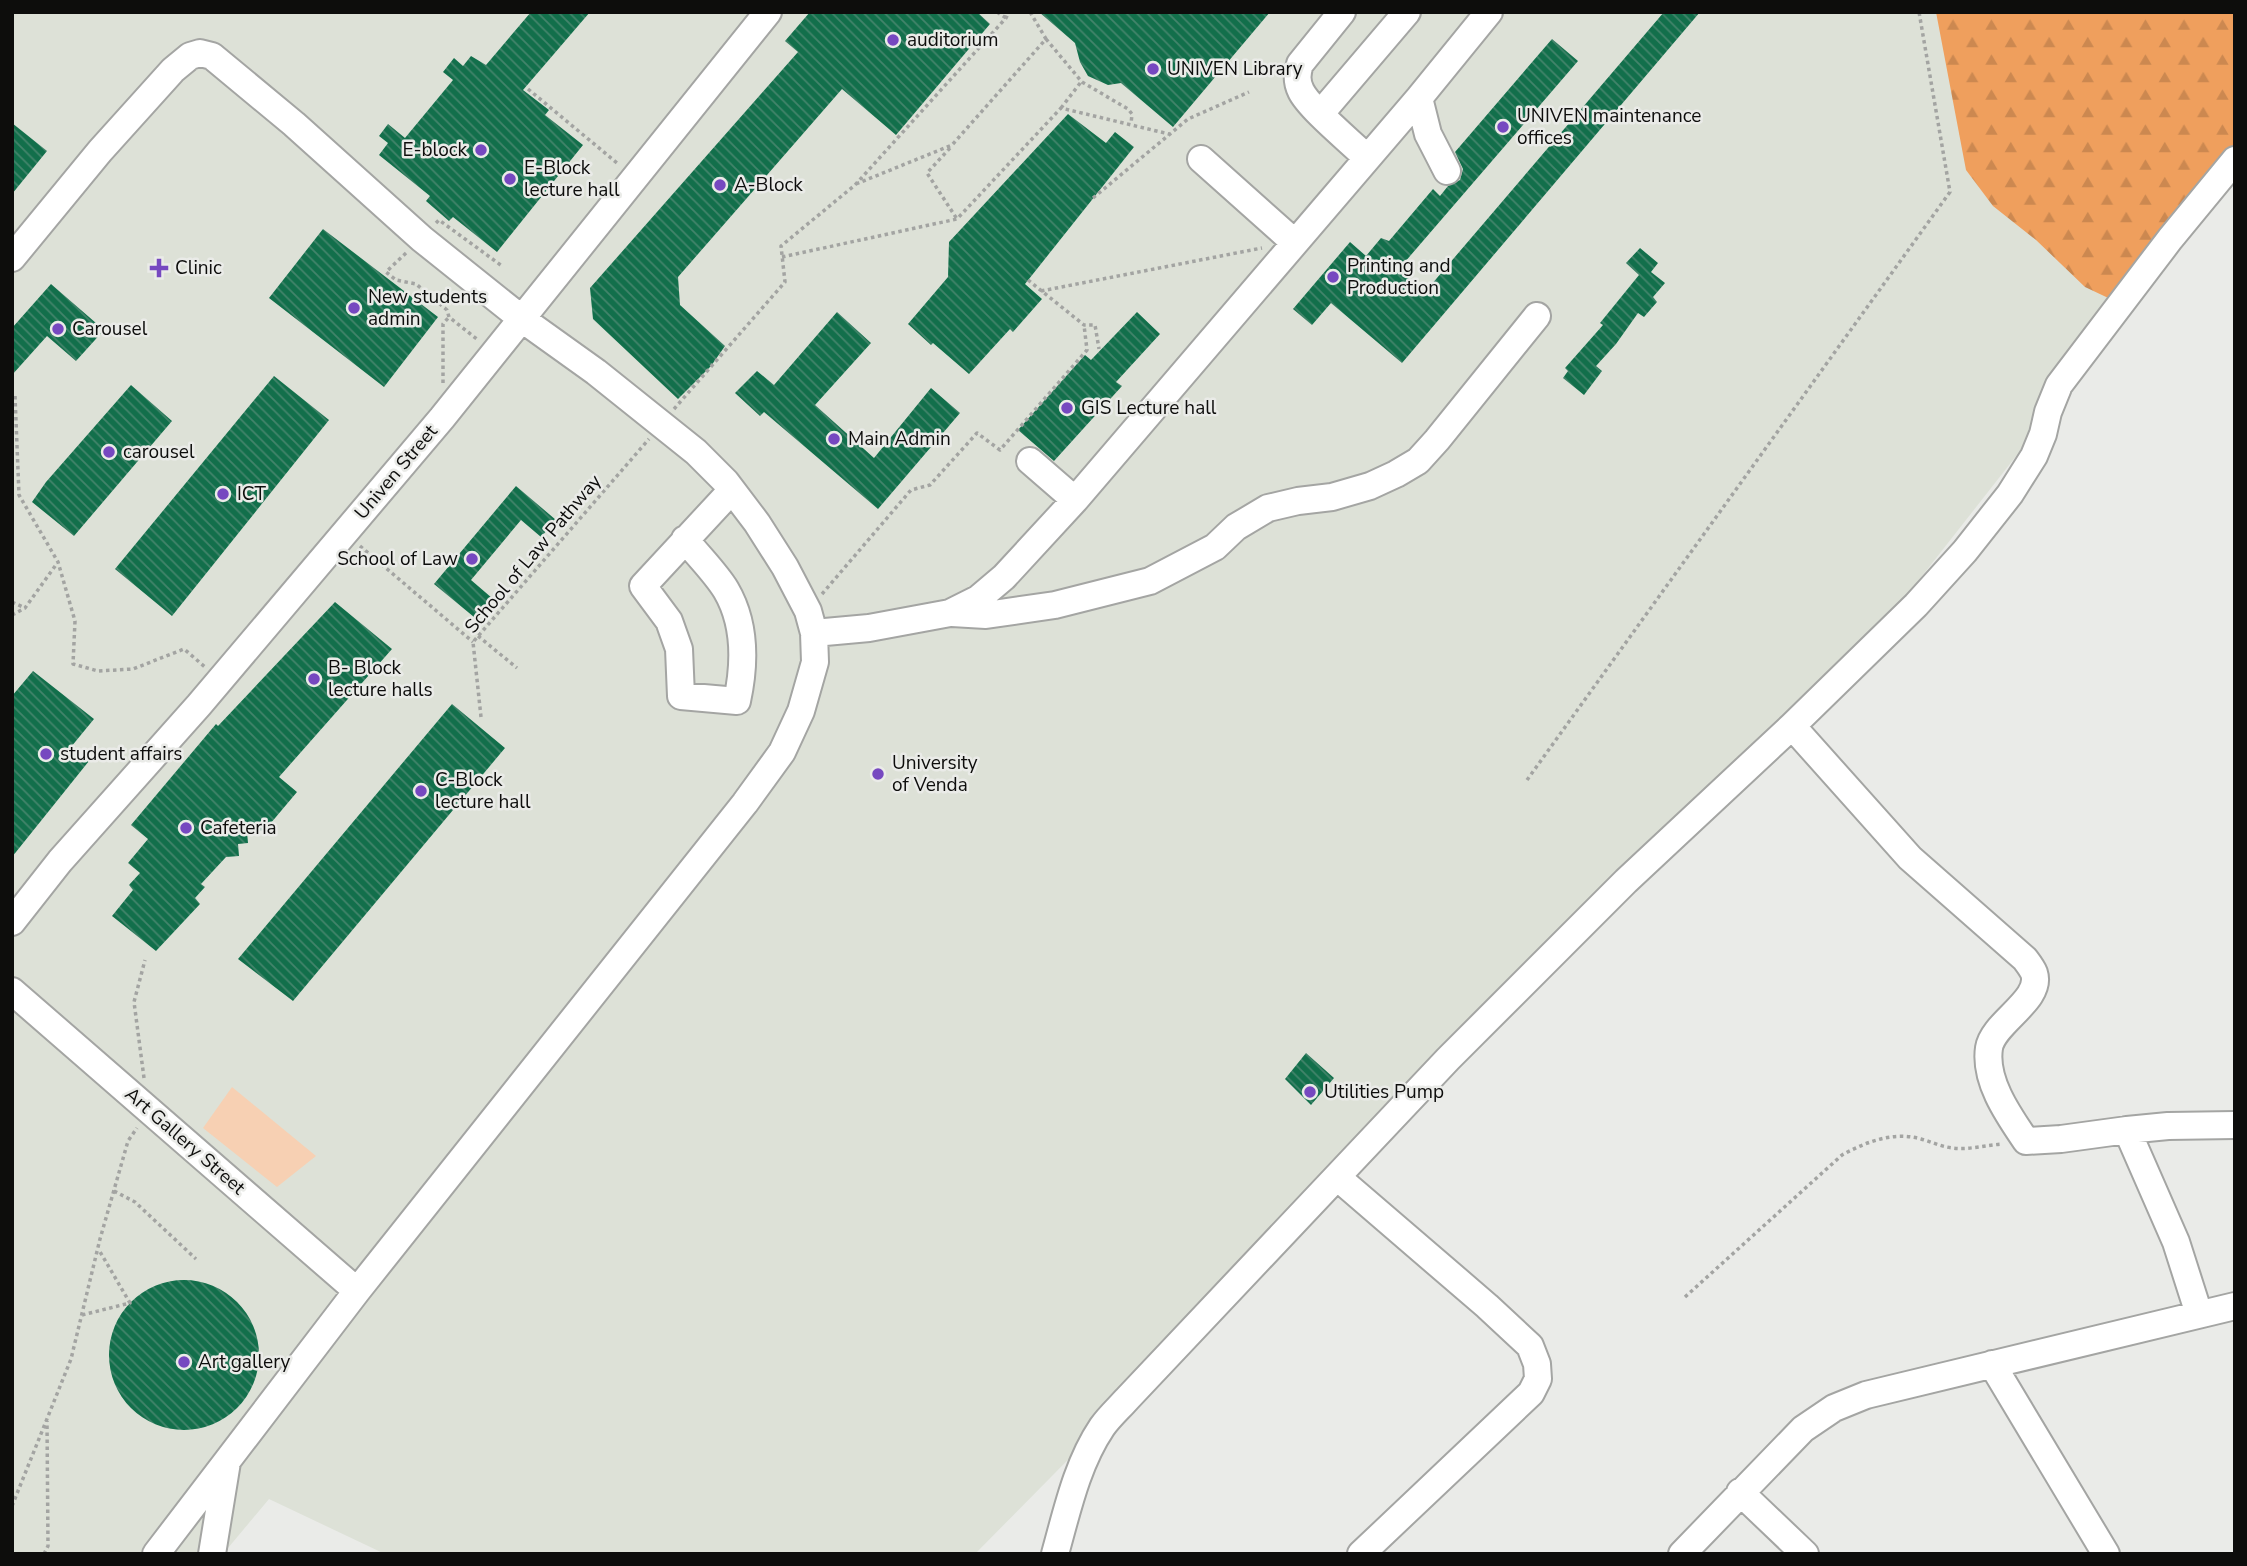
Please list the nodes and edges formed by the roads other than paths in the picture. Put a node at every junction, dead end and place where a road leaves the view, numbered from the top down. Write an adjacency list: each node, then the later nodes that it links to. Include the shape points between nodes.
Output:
1 (768, 12): 14 (street, Univen Street)
2 (1342, 12): 6 (street, via 1297,73 1301,92)
3 (1407, 12): 6 (street)
4 (1489, 12): 5 (street)
5 (1419, 98): 7 (street); 10 (street, via 1428,134)
6 (1321, 113): 7 (street)
7 (1367, 158): 11 (street)
8 (1201, 159): 11 (street)
9 (2235, 160): 21 (street, via 2059,386 2034,456 2010,494 1916,605)
10 (1447, 171)
11 (1294, 242): 17 (street)
12 (12, 258): 14 (street, via 152,91 190,56 200,53 226,65 422,239)
13 (1537, 316): 19 (street, via 1437,440 1396,474 1332,497 1268,509 1236,527 1215,547 1150,581 1055,606 986,615)
14 (523, 319): 16 (street, via 696,452); 22 (street, Univen Street)
15 (1030, 461): 17 (street)
16 (732, 490): 18 (street); 20 (street, via 785,567)
17 (1074, 500): 19 (street, via 1004,577 978,599)
18 (685, 539): 18 (street, via 726,590 741,626 743,674 737,701 681,696 676,639 669,621 643,586)
19 (950, 613): 20 (street, via 869,628)
20 (811, 622): 27 (street, via 815,662 801,711 782,752)
21 (1792, 726): 25 (street, via 1910,858 2008,943 2034,974 2028,997 1992,1037 1989,1050 1994,1084 2026,1142); 26 (street, via 1576,930)
22 (12, 922)
23 (12, 991): 27 (street, Art Gallery Street)
24 (2235, 1125): 25 (street)
25 (2127, 1130): 29 (street, via 2176,1242)
26 (1338, 1177): 35 (street, via 1103,1426 1069,1502); 36 (street, via 1530,1346 1538,1380 1531,1393)
27 (357, 1291): 31 (street)
28 (2235, 1306): 29 (street)
29 (2199, 1314): 30 (street)
30 (1992, 1364): 32 (street, via 1866,1395 1834,1408 1803,1429); 39 (street)
31 (227, 1461): 33 (street); 34 (street)
32 (1740, 1492): 37 (street); 38 (street)
33 (156, 1554)
34 (212, 1554)
35 (1055, 1554)
36 (1361, 1554)
37 (1682, 1554)
38 (1804, 1554)
39 (2106, 1554)

